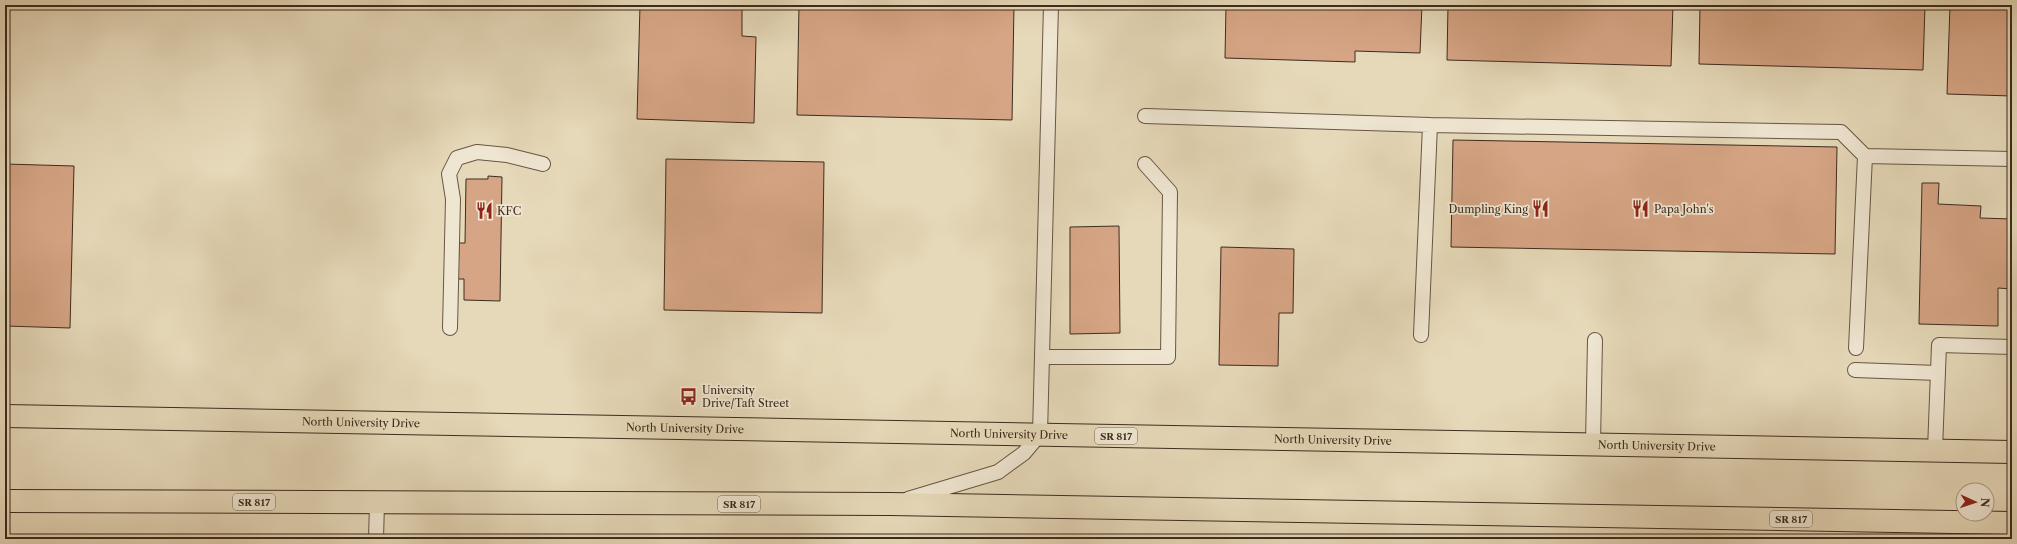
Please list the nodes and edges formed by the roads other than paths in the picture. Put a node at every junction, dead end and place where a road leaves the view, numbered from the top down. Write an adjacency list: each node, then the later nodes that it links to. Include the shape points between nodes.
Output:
1 (1051, 5): 13 (lane)
2 (1145, 116): 3 (lane)
3 (1430, 125): 4 (lane, via 1841,132); 9 (lane)
4 (1865, 156): 5 (lane); 12 (lane)
5 (2012, 159)
6 (543, 164): 8 (lane, via 507,155 477,152 457,158 449,174 452,199)
7 (1145, 164): 13 (lane, via 1170,192 1168,357)
8 (450, 328)
9 (1420, 336)
10 (1595, 340): 18 (lane)
11 (2012, 347): 15 (lane, via 1938,345)
12 (1856, 348)
13 (1042, 357): 17 (lane)
14 (1855, 370): 15 (lane)
15 (1938, 373): 19 (lane)
16 (5, 416): 17 (main road, North University Drive / SR 817)
17 (1040, 434): 18 (main road, North University Drive / SR 817); 23 (lane, via 1024,453 998,472)
18 (1593, 443): 19 (main road, North University Drive / SR 817)
19 (1935, 450): 20 (main road, North University Drive / SR 817)
20 (2012, 452)
21 (5, 501): 22 (main road, SR 817)
22 (377, 503): 23 (main road, SR 817); 25 (lane)
23 (890, 504): 24 (main road, SR 817)
24 (2012, 523)
25 (376, 539)

